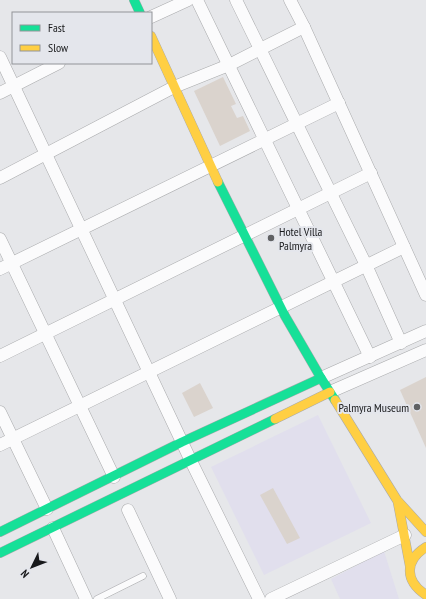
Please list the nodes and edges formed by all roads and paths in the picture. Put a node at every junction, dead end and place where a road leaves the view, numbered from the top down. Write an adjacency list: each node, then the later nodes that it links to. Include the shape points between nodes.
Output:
1 (134, 0): 6 (main road)
2 (188, 0): 7 (street)
3 (198, 0): 13 (street)
4 (236, 0): 10 (street)
5 (290, 0): 8 (street)
6 (140, 12)
7 (152, 17)
8 (304, 27): 10 (street); 17 (street)
9 (152, 38): 15 (main road)
10 (260, 49): 13 (street); 18 (street)
11 (0, 57): 14 (street)
12 (57, 64): 14 (street)
13 (229, 64): 15 (street); 19 (street)
14 (14, 86): 16 (street); 20 (street)
15 (174, 87): 20 (street); 21 (main road)
16 (0, 93)
17 (339, 103): 18 (street); 22 (street)
18 (297, 124): 19 (street); 24 (street)
19 (265, 140): 21 (street); 25 (street)
20 (46, 155): 23 (street); 26 (street)
21 (209, 166): 26 (street); 27 (main road)
22 (371, 173): 24 (street); 29 (street)
23 (0, 178)
24 (331, 193): 25 (street); 31 (street)
25 (298, 209): 27 (street); 33 (street)
26 (82, 229): 30 (street); 35 (street)
27 (244, 236): 35 (street); 36 (main road)
28 (0, 239): 30 (street)
29 (404, 247): 31 (street); 34 (street)
30 (12, 263): 32 (street); 38 (street)
31 (366, 265): 33 (street); 39 (street)
32 (0, 269)
33 (333, 281): 36 (street); 42 (street)
34 (426, 295)
35 (115, 300): 38 (street); 43 (street)
36 (280, 308): 43 (street); 44 (main road)
37 (426, 331): 39 (street)
38 (45, 334): 41 (street); 46 (street)
39 (401, 343): 42 (street)
40 (426, 350): 45 (street)
41 (0, 356)
42 (370, 357): 44 (street)
43 (149, 372): 46 (street); 49 (street)
44 (321, 378): 45 (main road); 49 (main road)
45 (330, 392): 51 (main road); 53 (main road)
46 (80, 406): 48 (street); 52 (street)
47 (0, 412): 48 (street)
48 (13, 438): 50 (street); 54 (street)
49 (182, 442): 51 (street); 52 (main road)
50 (0, 445)
51 (190, 459): 56 (main road); 68 (street)
52 (114, 477): 54 (main road)
53 (397, 500): 58 (main road); 59 (main road)
54 (47, 510): 57 (main road)
55 (128, 510): 67 (street)
56 (53, 528): 61 (main road); 65 (street)
57 (0, 532)
58 (426, 532)
59 (405, 535): 62 (main road); 69 (street)
60 (426, 547): 62 (main road, via 415,554)
61 (0, 553)
62 (410, 566): 64 (main road, via 411,580)
63 (143, 576): 66 (lane)
64 (423, 595)
65 (86, 599)
66 (97, 599)
67 (170, 599)
68 (259, 599)
69 (271, 599)

